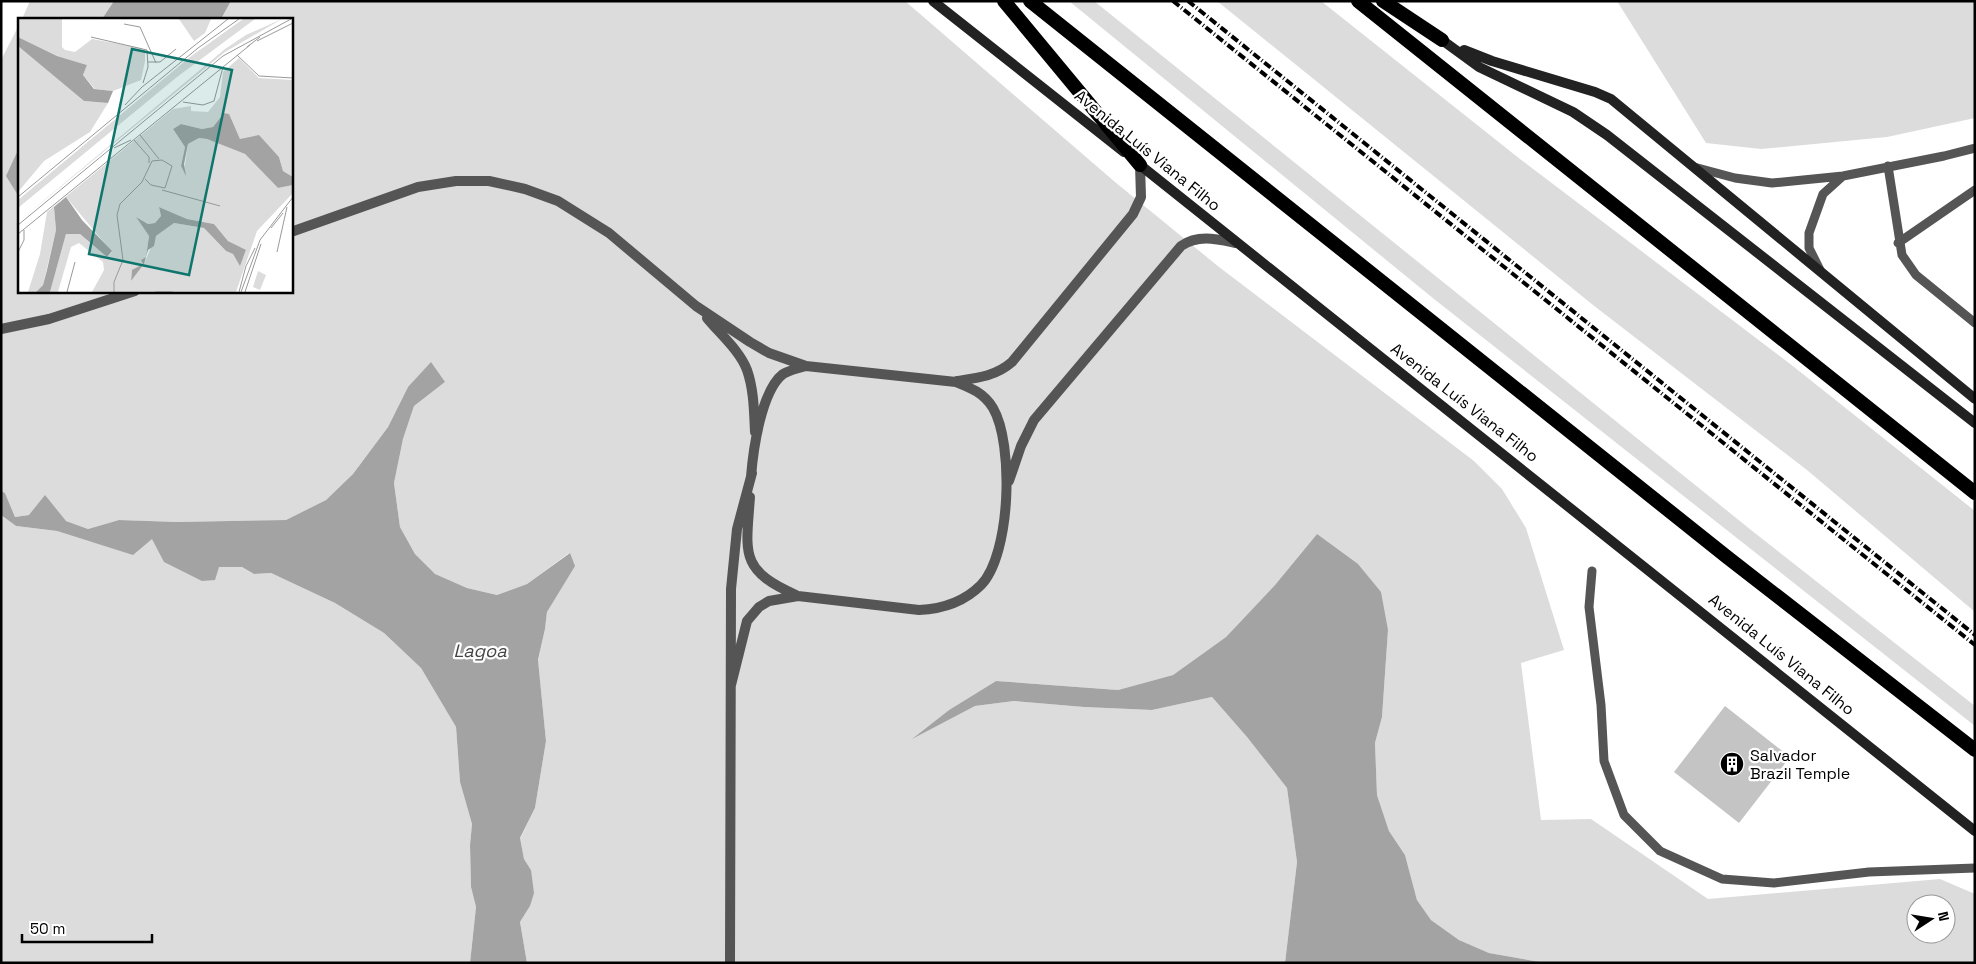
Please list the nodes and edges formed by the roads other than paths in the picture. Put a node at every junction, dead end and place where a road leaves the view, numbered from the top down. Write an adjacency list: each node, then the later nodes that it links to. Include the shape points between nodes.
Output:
1 (933, 1): 8 (main road, Avenida Luís Viana Filho)
2 (1004, 1): 8 (highway)
3 (1030, 1): 32 (highway, via 1727,557)
4 (1358, 1): 28 (highway)
5 (1383, 1): 6 (highway)
6 (1442, 40): 9 (main road, via 1492,61 1611,99); 24 (main road, via 1480,66 1573,112 1607,135)
7 (1975, 148): 10 (lane)
8 (1140, 165): 14 (main road, Avenida Luís Viana Filho); 22 (street, via 1141,197 1133,214 1012,362 988,377)
9 (1689, 165): 11 (lane, via 1735,178 1772,183); 16 (main road)
10 (1888, 166): 11 (lane); 15 (lane)
11 (1843, 176): 16 (lane, via 1823,194 1809,233 1809,248)
12 (1975, 190): 15 (lane)
13 (292, 232): 18 (street, via 418,187 456,181 489,181 558,201 609,233)
14 (1236, 243): 27 (street, via 1213,238 1197,239 1181,246 1034,420 1021,446); 33 (main road, Avenida Luís Viana Filho)
15 (1898, 243): 19 (lane, via 1916,275)
16 (1821, 272): 23 (main road)
17 (132, 292): 20 (street, via 58,317)
18 (696, 306): 21 (street, via 750,342); 25 (street, via 747,369 754,402)
19 (1975, 323)
20 (1, 329)
21 (806, 366): 22 (street); 25 (street, via 784,374 772,388)
22 (956, 382): 27 (street, via 977,391 993,408 1003,438)
23 (1975, 399)
24 (1975, 423)
25 (756, 442): 26 (street)
26 (752, 473): 30 (street, via 748,540 751,561 762,578); 31 (street, via 737,529 731,589)
27 (1008, 487): 30 (street, via 996,560 982,584 958,601 936,609 918,610)
28 (1975, 493)
29 (1592, 571): 34 (lane, via 1589,607 1604,761 1624,815 1660,851 1722,879 1774,883 1869,872)
30 (798, 596): 31 (street, via 769,601 751,614)
31 (731, 686): 35 (street)
32 (1975, 750)
33 (1975, 831)
34 (1975, 868)
35 (730, 963)

